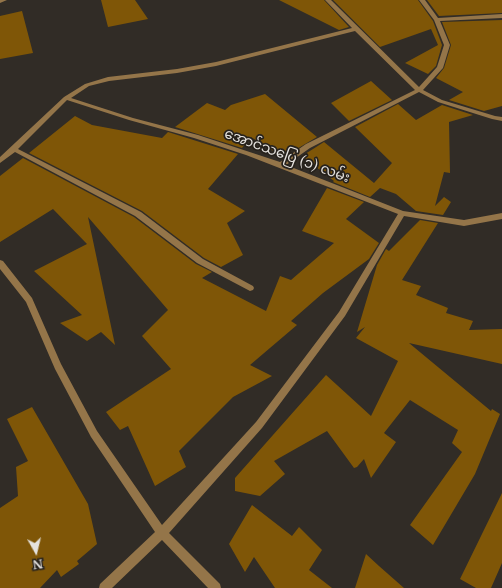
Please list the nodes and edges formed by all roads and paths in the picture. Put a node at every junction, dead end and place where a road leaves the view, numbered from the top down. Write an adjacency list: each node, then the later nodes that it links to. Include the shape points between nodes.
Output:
1 (0, 0): 2 (street)
2 (4, 0)
3 (328, 0): 7 (street)
4 (422, 0): 6 (street)
5 (502, 16): 6 (street)
6 (437, 20): 8 (street, via 446,45 440,68)
7 (356, 29): 8 (street); 9 (street, via 216,64 108,79 88,85)
8 (419, 90): 10 (street, via 440,102); 13 (street, via 308,146)
9 (66, 98): 11 (street); 13 (street, အောင်သပြေ (၁) လမ်း, via 196,136)
10 (502, 119)
11 (14, 149): 12 (street); 17 (street, via 138,214 200,261)
12 (0, 161)
13 (281, 165): 14 (street, အောင်သပြေ (၁) လမ်း)
14 (402, 213): 15 (street, အောင်သပြေ (၁) လမ်း, via 464,223); 18 (street, via 337,320 259,425)
15 (502, 216)
16 (0, 263): 18 (street, via 29,300 58,366 94,434)
17 (250, 288)
18 (162, 533): 19 (street); 20 (street)
19 (104, 588)
20 (216, 588)

